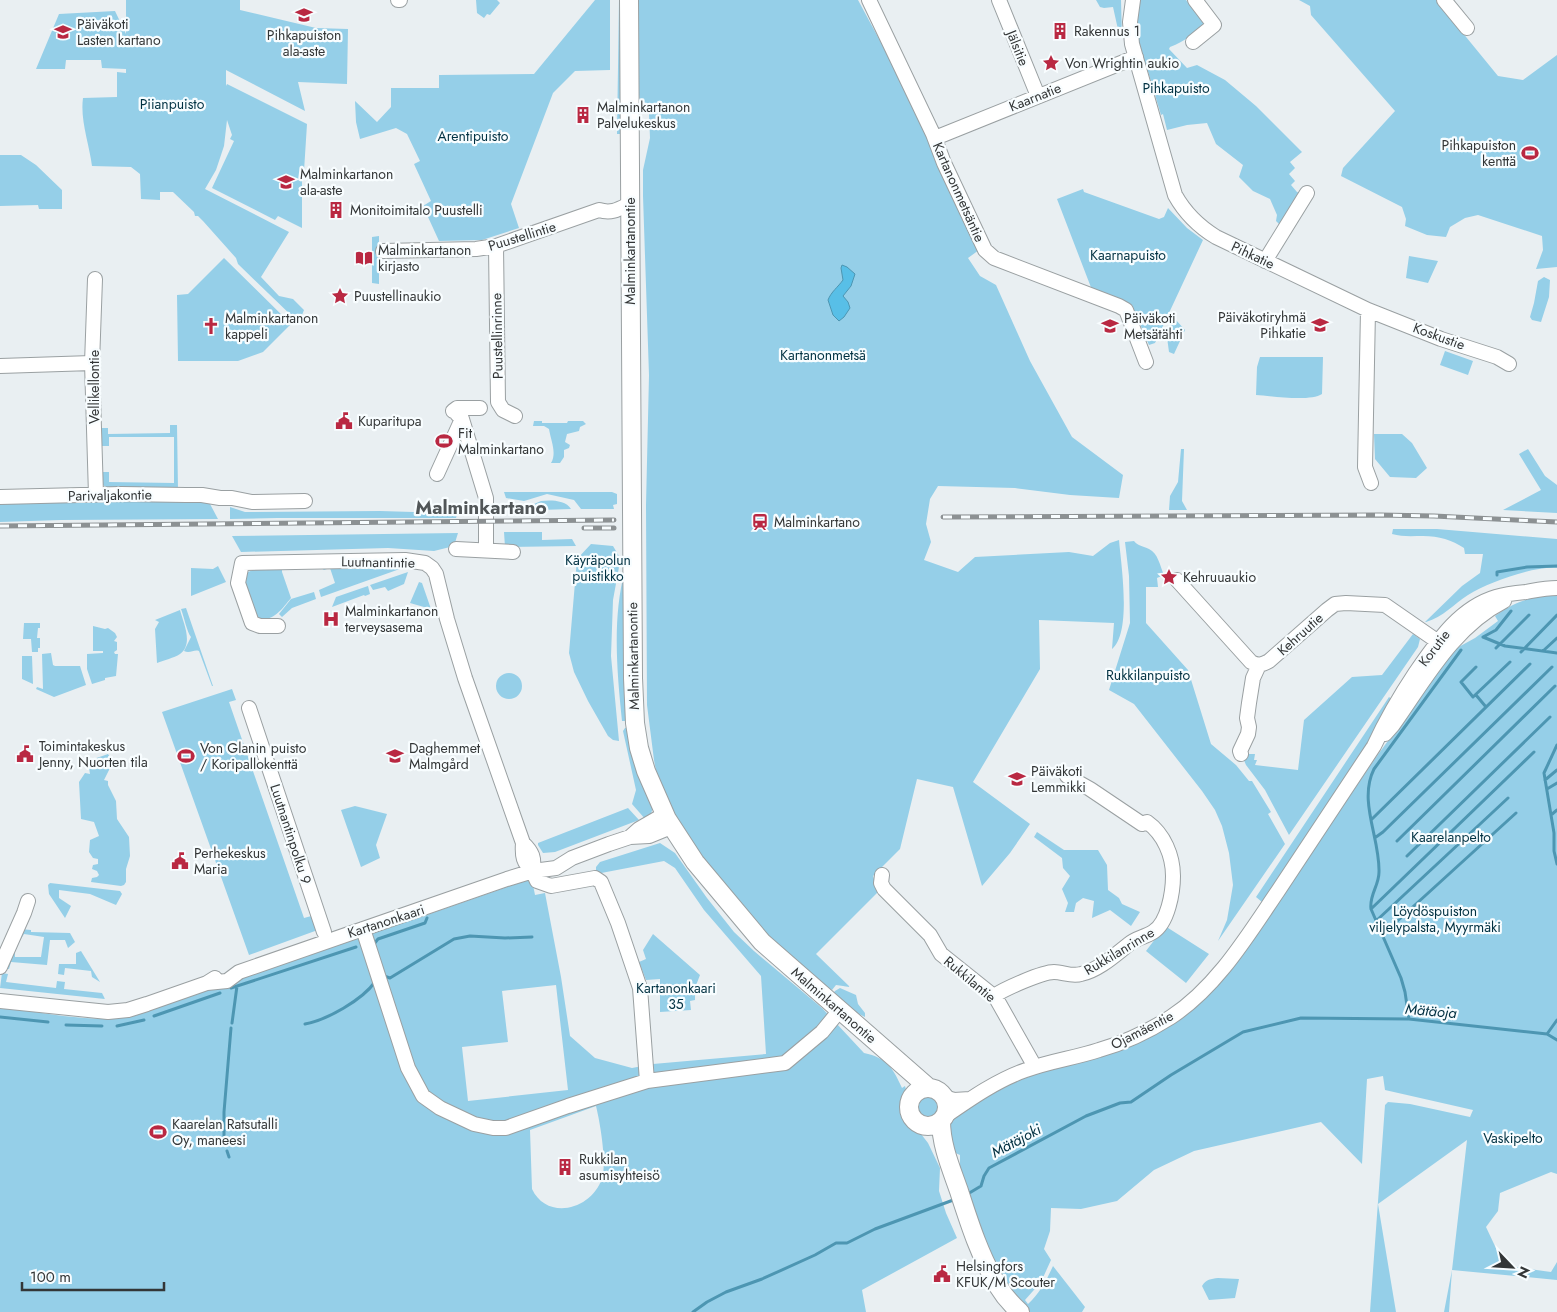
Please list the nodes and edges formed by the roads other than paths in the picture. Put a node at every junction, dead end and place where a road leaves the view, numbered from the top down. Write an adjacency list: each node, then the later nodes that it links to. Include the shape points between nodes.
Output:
1 (630, 0): 13 (main road, Malminkartanontie)
2 (869, 0): 11 (street, Kartanonmetsäntie)
3 (999, 0): 10 (street, Jälsitie)
4 (1133, 0): 9 (street, Pihkatie, via 1130,22)
5 (1195, 0): 8 (street, via 1214,25)
6 (1444, 0): 7 (street)
7 (1467, 28)
8 (1193, 42)
9 (1136, 57): 10 (street, Kaarnatie); 16 (street, Pihkatie, via 1175,195 1182,207 1207,232)
10 (1038, 96): 11 (street, Kaarnatie)
11 (935, 138): 19 (street, Kartanonmetsäntie, via 977,235 989,255 1119,306 1128,314)
12 (1307, 192): 16 (street)
13 (631, 203): 14 (street, Puustellintie, via 615,212 599,210); 42 (main road, Malminkartanontie, via 632,678 639,748)
14 (496, 246): 15 (street, Puustellintie); 25 (street, Puustellinrinne, via 498,402 503,410)
15 (383, 251)
16 (1265, 261): 18 (street, Pihkatie)
17 (95, 279): 20 (street, Vellikellontie)
18 (1368, 310): 21 (street, Koskustie, via 1497,357); 27 (street, via 1365,467)
19 (1146, 362)
20 (92, 363): 22 (street); 28 (street, Vellikellontie)
21 (1508, 364)
22 (0, 366)
23 (480, 408): 24 (street, via 457,408)
24 (457, 415): 26 (street); 32 (street, via 476,452 485,485)
25 (515, 416)
26 (438, 474)
27 (1371, 483)
28 (96, 495): 29 (street, Parivaljakontie); 30 (street, Parivaljakontie, via 202,495 252,502)
29 (0, 497)
30 (305, 501)
31 (456, 549): 32 (street)
32 (486, 550): 33 (street)
33 (513, 552)
34 (1177, 580): 38 (street, via 1251,662)
35 (1557, 588): 37 (street, Korutie, via 1528,592 1501,603)
36 (278, 626): 43 (street, Luutnantintie, via 252,623 238,584 242,563 405,560 432,568 471,695 523,843 523,859)
37 (1442, 645): 38 (street, Kehruutie, via 1385,605 1335,604 1269,661); 46 (street, Korutie, via 1393,725 1374,746)
38 (1260, 665): 40 (street, via 1252,678 1246,702 1246,718 1255,728 1248,734)
39 (249, 708): 48 (street, Luutnantinpolku 9)
40 (1241, 754)
41 (1067, 776): 50 (street, Rukkilanrinne, via 1142,824 1148,822 1158,832 1169,852 1173,870 1169,904 1155,931 1132,941 1100,966 1078,975 1053,972)
42 (668, 821): 43 (street, Kartanonkaari, via 649,836 630,837 572,858 556,868); 52 (main road, Malminkartanontie, via 712,884 762,942)
43 (533, 871): 47 (street, Kartanonkaari); 55 (street, via 537,881 550,886 595,878 601,882 640,988)
44 (882, 875): 50 (street, Rukkilantie, via 884,890 930,935 941,954)
45 (28, 901): 49 (street)
46 (1269, 904): 54 (street, Ojamäentie, via 1228,962 1172,1016 1130,1039)
47 (363, 928): 51 (street, Kartanonkaari, via 239,972 227,981 207,983 138,1007 108,1012); 55 (street, via 408,1068 423,1096 440,1108 474,1124 506,1128)
48 (324, 932)
49 (0, 967)
50 (994, 996): 54 (street, Rukkilantie)
51 (0, 1002)
52 (840, 1010): 53 (main road, Malminkartanontie); 55 (street, via 822,1032 786,1063)
53 (899, 1061): 56 (main road, Malminkartanontie); 57 (main road, Malminkartanontie)
54 (1035, 1067): 58 (street, Ojamäentie)
55 (647, 1081)
56 (937, 1093): 57 (main road, via 917,1091); 58 (street, Ojamäentie, via 962,1100); 59 (main road, via 947,1107)
57 (911, 1098): 59 (main road, via 912,1118 920,1124)
58 (973, 1098): 59 (street, Ojamäentie)
59 (937, 1121): 60 (main road, via 968,1219 998,1286)
60 (1016, 1311)

